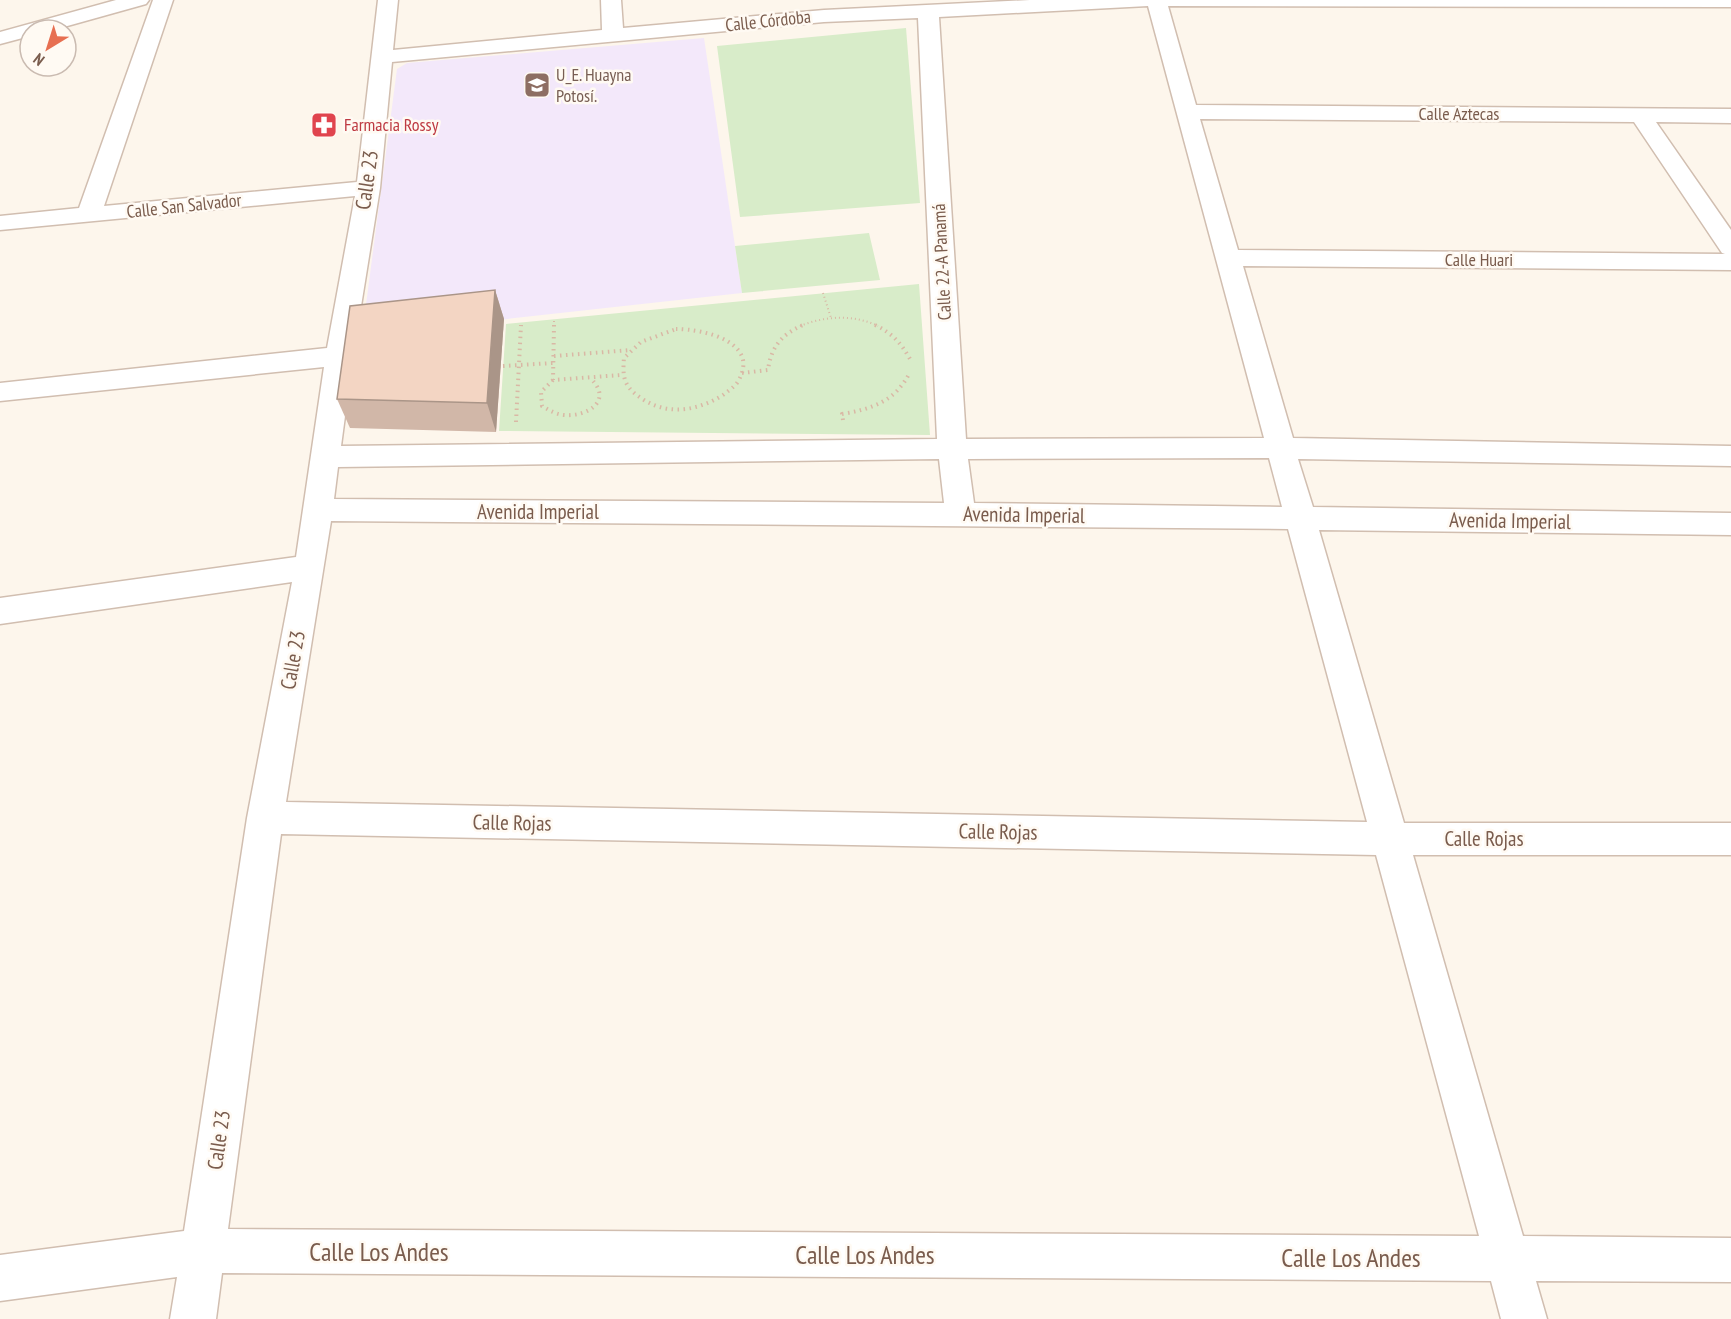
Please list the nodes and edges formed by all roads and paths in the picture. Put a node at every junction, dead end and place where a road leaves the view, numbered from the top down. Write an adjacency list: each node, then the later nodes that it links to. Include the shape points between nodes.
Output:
1 (139, 0): 10 (street)
2 (163, 0): 16 (street)
3 (388, 0): 11 (street, Calle 23)
4 (611, 0): 9 (street)
5 (1156, 0): 6 (street, Calle Córdoba); 8 (street, Calle Córdoba); 12 (street)
6 (1731, 0)
7 (823, 8): 8 (street, Calle Córdoba); 9 (street, Calle Córdoba)
8 (928, 10): 38 (street, Calle 22-A Panamá)
9 (613, 37): 11 (street, Calle Córdoba)
10 (0, 38)
11 (382, 57): 15 (street, Calle 23)
12 (1188, 112): 13 (street, Calle Aztecas); 19 (street)
13 (1641, 116): 14 (street, Calle Aztecas); 18 (street)
14 (1731, 116)
15 (368, 188): 16 (street, Calle San Salvador); 26 (street, Calle 23)
16 (89, 215): 17 (street, Calle San Salvador)
17 (0, 223)
18 (1731, 248)
19 (1228, 258): 20 (street, Calle Huari); 37 (street)
20 (1731, 262)
21 (823, 293): 22 (path)
22 (831, 318): 31 (path, via 791,330 777,341 768,370); 36 (path, via 853,318 892,332 905,345 910,360 905,386 894,397 862,412)
23 (554, 321): 27 (path)
24 (521, 323): 29 (path)
25 (631, 350): 27 (path); 31 (path, via 658,333 695,329 712,332 737,349); 32 (path)
26 (339, 356): 35 (street); 41 (street, Calle 23)
27 (554, 356): 28 (path)
28 (554, 363): 29 (path); 34 (path)
29 (519, 365): 30 (path); 39 (path)
30 (503, 366)
31 (742, 373): 32 (path, via 735,386 721,398 683,409 647,404 625,386)
32 (621, 375): 33 (path)
33 (589, 377): 34 (path); 34 (path, via 602,394 593,407 575,415 555,415 542,406 541,392)
34 (553, 380)
35 (0, 392)
36 (842, 414)
37 (1281, 448): 38 (street); 40 (street); 44 (street)
38 (952, 449): 39 (street); 43 (street, Calle 22-A Panamá)
39 (515, 455): 41 (street)
40 (1731, 456)
41 (324, 457): 42 (street, Calle 23)
42 (318, 510): 43 (street, Avenida Imperial); 46 (street, Calle 23)
43 (960, 514): 44 (street, Avenida Imperial)
44 (1300, 519): 45 (street, Avenida Imperial); 50 (street)
45 (1731, 524)
46 (310, 567): 47 (street); 48 (street, Calle 23)
47 (0, 611)
48 (264, 818): 50 (street, Calle Rojas); 51 (street, Calle 23)
49 (1731, 838): 50 (street, Calle Rojas)
50 (1390, 839): 52 (street)
51 (203, 1251): 52 (street, Calle Los Andes); 54 (street, Calle Los Andes); 55 (street, Calle 23)
52 (1507, 1259): 53 (street, Calle Los Andes); 56 (street)
53 (1731, 1260)
54 (0, 1278)
55 (193, 1319)
56 (1524, 1319)

